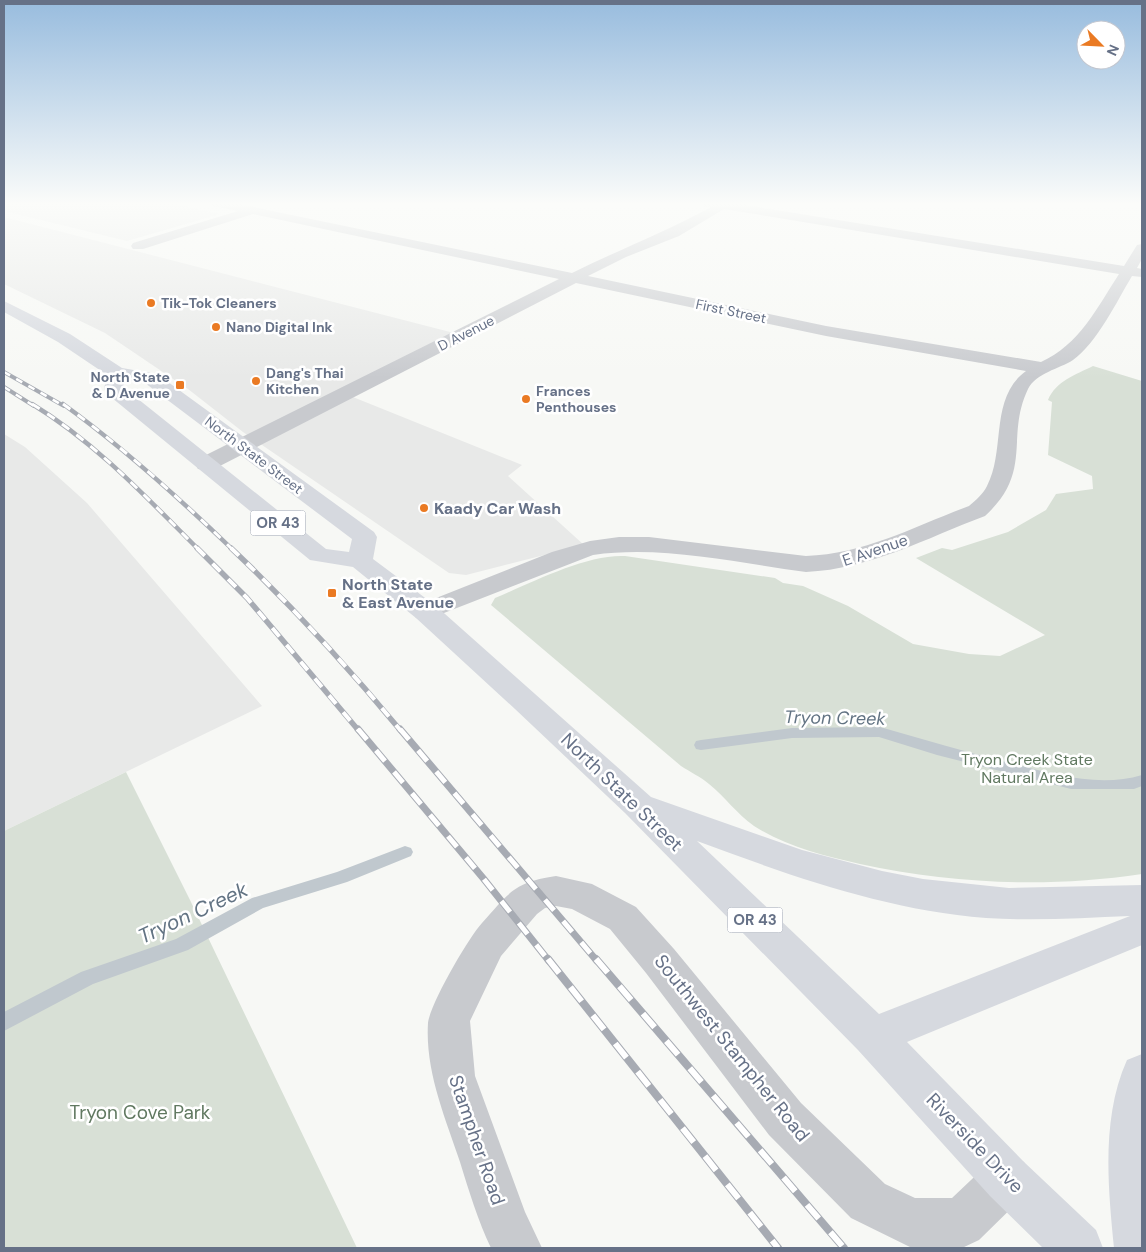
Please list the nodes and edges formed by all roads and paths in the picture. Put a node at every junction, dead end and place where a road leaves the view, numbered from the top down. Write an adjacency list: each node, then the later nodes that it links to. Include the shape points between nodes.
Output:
1 (502, 261): 5 (street, First Street)
2 (607, 261): 5 (street, D Avenue)
3 (1071, 261): 4 (street)
4 (1135, 272): 7 (street, E Avenue, via 1082,342 1060,361)
5 (577, 277): 7 (street, First Street, via 826,332); 9 (street, D Avenue)
6 (4, 306): 8 (main road, North State Street / OR 43, via 64,338)
7 (1042, 368): 12 (street, E Avenue, via 1025,380 1016,398 1002,480 992,500 977,511 894,545 856,559 820,564 649,544 590,548)
8 (117, 373): 9 (main road, North State Street / OR 43, via 150,378); 10 (main road, OR 43, via 113,389)
9 (242, 446): 10 (street, D Avenue); 11 (main road, North State Street / OR 43, via 365,537)
10 (206, 464): 11 (main road, OR 43, via 319,555)
11 (360, 560): 12 (main road, North State Street / OR 43)
12 (426, 612): 13 (main road, North State Street / OR 43)
13 (637, 804): 14 (main road, via 823,870 913,893 966,901); 17 (main road, North State Street / OR 43)
14 (1142, 900)
15 (524, 903): 19 (street, Southwest Stampher Road, via 536,894 556,891 578,895 623,918 785,1119 868,1201 912,1223 962,1223); 20 (street, Stampher Road, via 487,944 449,1021 453,1076 505,1224)
16 (1142, 928): 17 (main road)
17 (873, 1036): 19 (main road, Riverside Drive / OR 43)
18 (1142, 1074): 22 (main road, via 1137,1091 1132,1144)
19 (1007, 1179): 21 (main road, Riverside Drive / OR 43)
20 (517, 1248)
21 (1078, 1248)
22 (1139, 1248)

